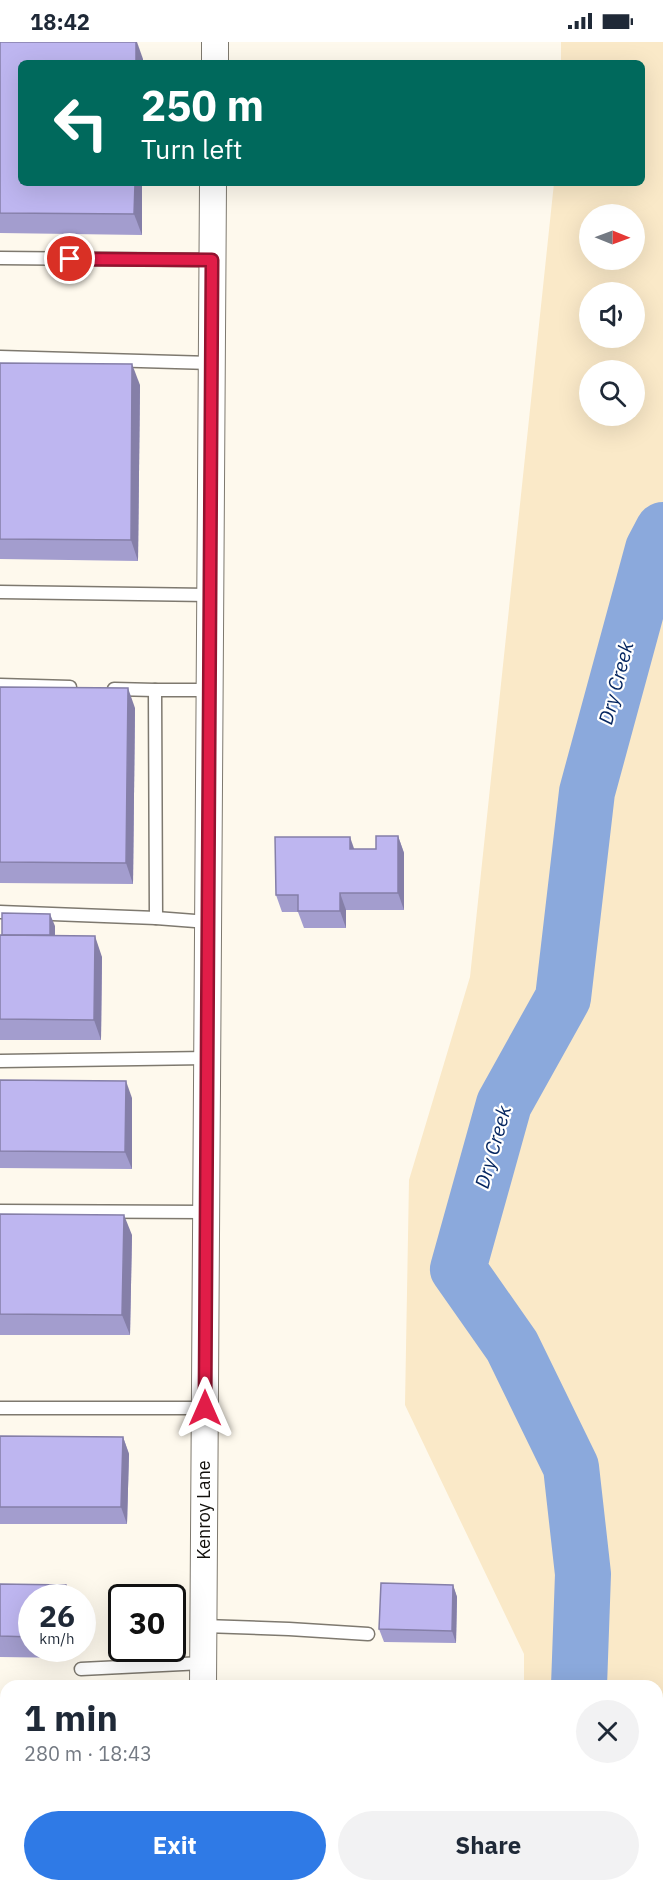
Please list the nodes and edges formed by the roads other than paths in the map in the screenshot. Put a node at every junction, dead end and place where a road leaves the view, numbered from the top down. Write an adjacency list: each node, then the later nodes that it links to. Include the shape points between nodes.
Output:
1 (215, 42): 2 (street)
2 (214, 60)
3 (213, 186): 5 (street, Kenroy Lane)
4 (0, 258): 5 (lane)
5 (212, 260): 7 (street, Kenroy Lane)
6 (0, 357): 7 (lane)
7 (211, 363): 9 (street, Kenroy Lane)
8 (0, 592): 9 (lane)
9 (209, 596): 14 (street, Kenroy Lane)
10 (0, 685): 11 (lane)
11 (83, 688)
12 (107, 689): 13 (lane)
13 (155, 690): 14 (lane); 16 (lane)
14 (209, 690): 17 (street, Kenroy Lane)
15 (0, 912): 16 (lane)
16 (156, 918): 17 (lane)
17 (208, 922): 18 (street, Kenroy Lane)
18 (207, 1058): 19 (lane); 21 (street, Kenroy Lane)
19 (0, 1061)
20 (0, 1211): 21 (lane)
21 (206, 1212): 23 (street, Kenroy Lane)
22 (0, 1408): 23 (lane)
23 (205, 1408): 24 (street, Kenroy Lane)
24 (204, 1626): 25 (lane); 27 (street, Kenroy Lane)
25 (368, 1634)
26 (81, 1669): 27 (lane)
27 (203, 1674)

